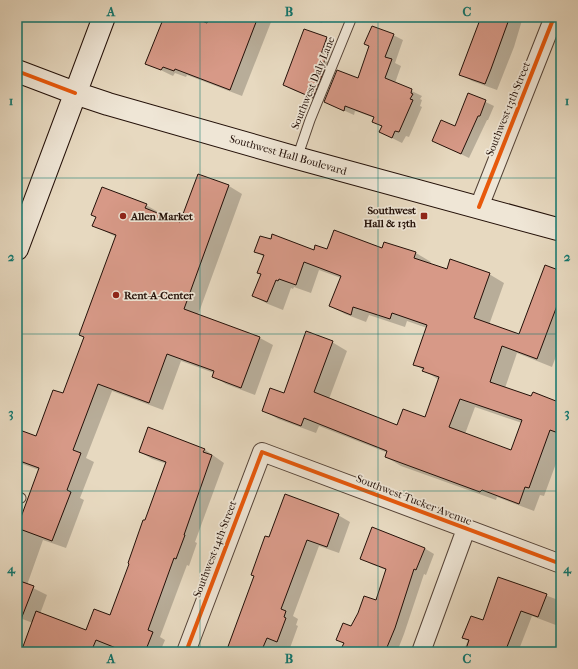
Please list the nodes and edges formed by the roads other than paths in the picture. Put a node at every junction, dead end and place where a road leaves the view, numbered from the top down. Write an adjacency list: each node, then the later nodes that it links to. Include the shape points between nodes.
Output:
1 (104, 17): 5 (main road)
2 (352, 17): 6 (lane, Southwest Daly Lane)
3 (554, 17): 7 (street, Southwest 13th Street)
4 (17, 71): 5 (main road, Southwest Hall Boulevard)
5 (75, 93): 6 (main road, Southwest Hall Boulevard); 9 (main road)
6 (297, 158): 7 (main road, Southwest Hall Boulevard)
7 (479, 207): 8 (main road, Southwest Hall Boulevard)
8 (561, 230)
9 (17, 249)
10 (262, 452): 11 (street, Southwest Tucker Avenue); 13 (street, Southwest 14th Street)
11 (466, 529): 12 (street, Southwest Tucker Avenue); 14 (street)
12 (561, 564)
13 (186, 652)
14 (421, 652)

